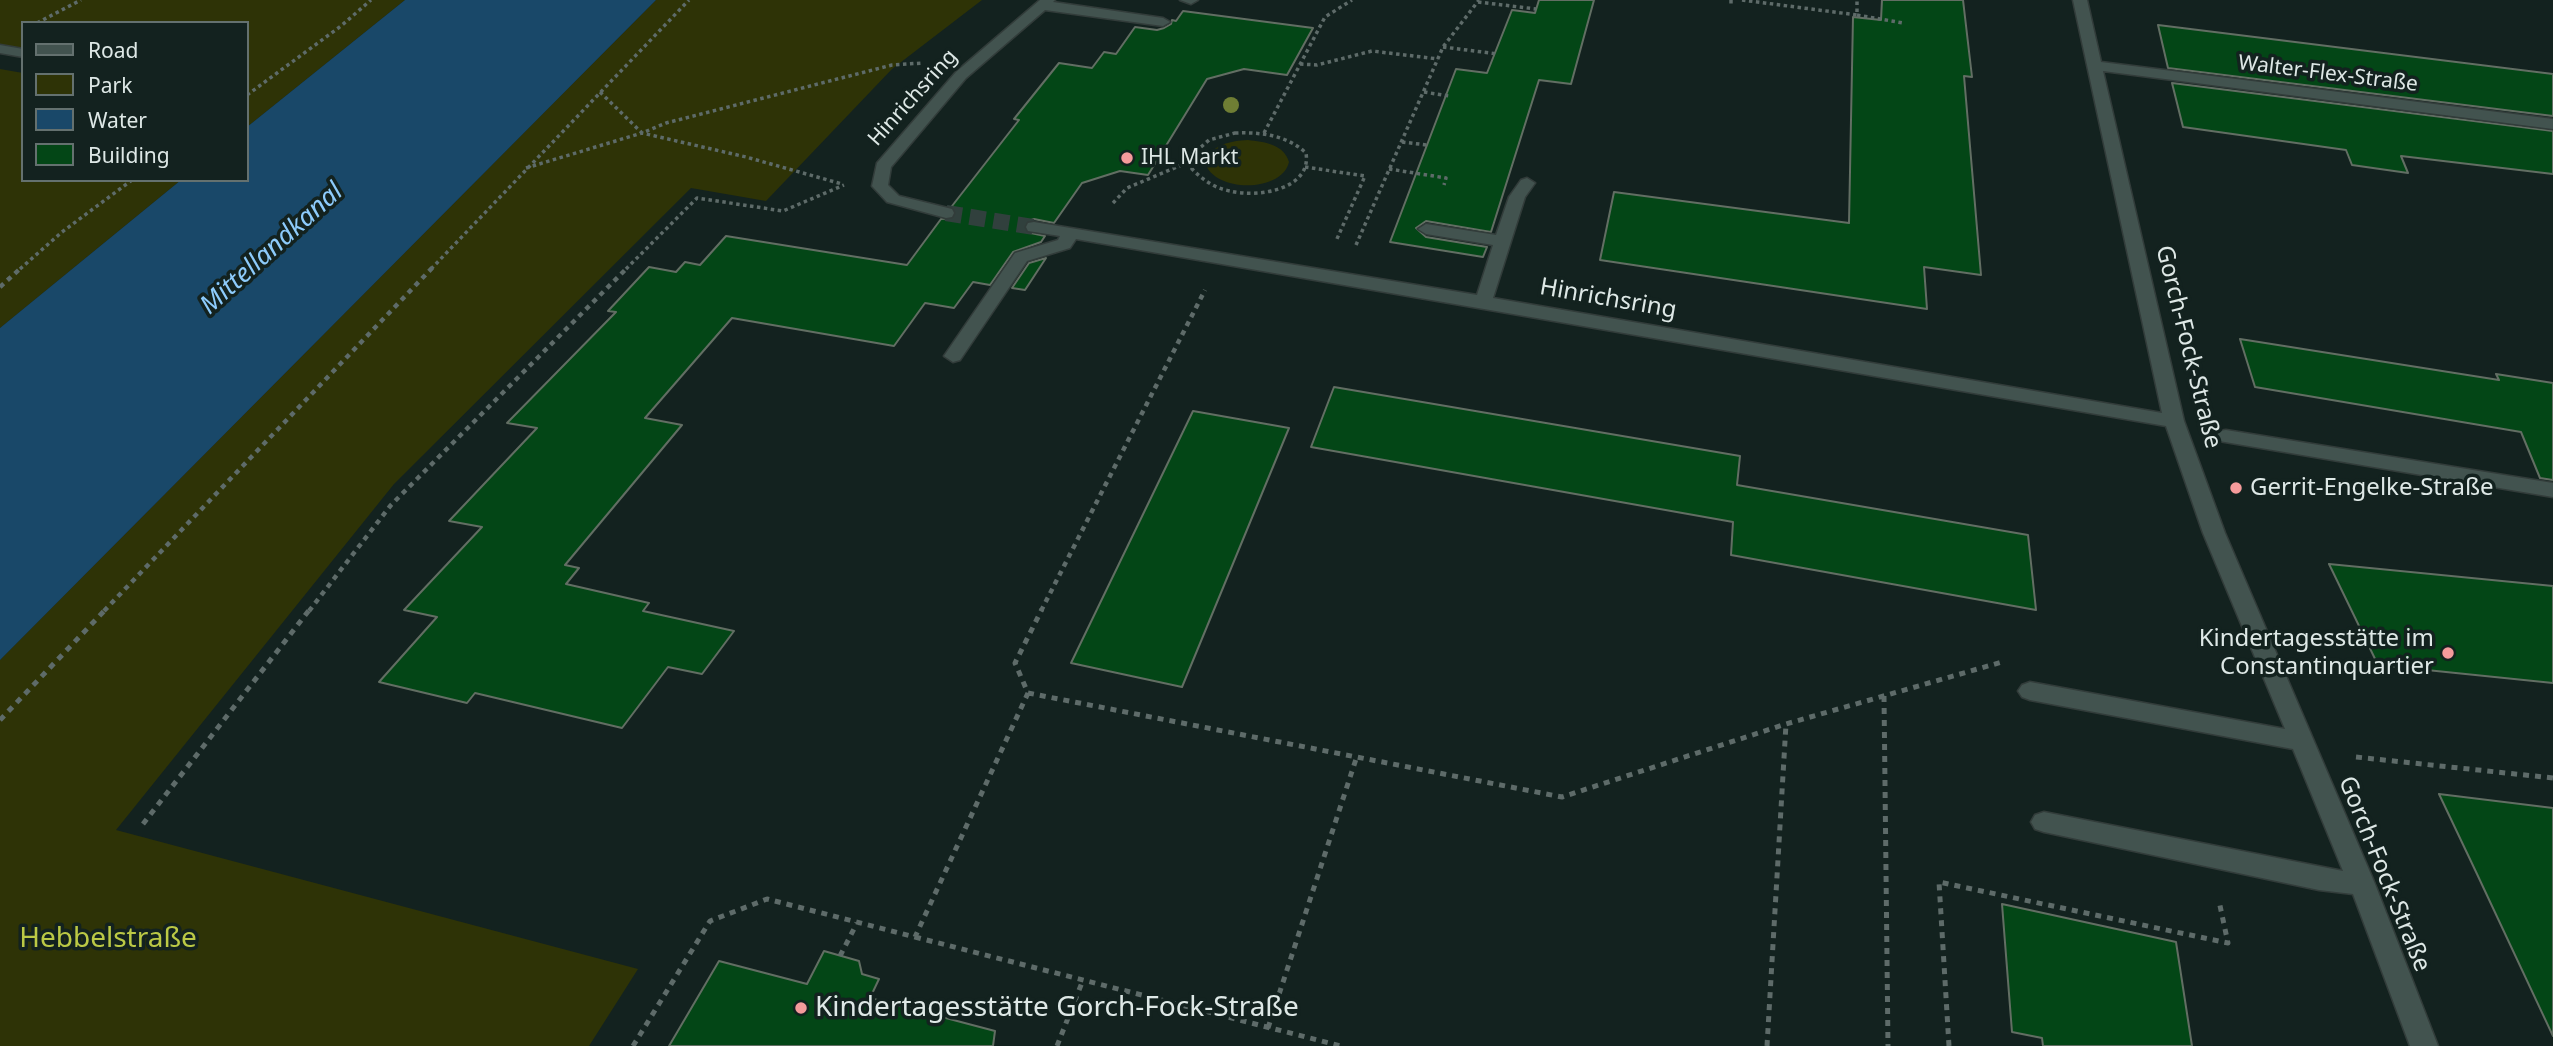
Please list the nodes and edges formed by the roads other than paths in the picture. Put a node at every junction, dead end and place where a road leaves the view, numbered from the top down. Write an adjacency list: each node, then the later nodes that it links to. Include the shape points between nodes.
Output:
1 (2080, 0): 6 (street, Gorch-Fock-Straße)
2 (1045, 3): 3 (street); 9 (street, Hinrichsring, via 961,75 883,166 880,186 893,199)
3 (1163, 22)
4 (0, 50): 5 (street)
5 (21, 53)
6 (2097, 66): 7 (street, Walter-Flex-Straße); 16 (street, Gorch-Fock-Straße)
7 (2553, 124)
8 (1527, 183): 13 (street)
9 (946, 214)
10 (1034, 227): 12 (street, Hinrichsring)
11 (1426, 229): 13 (street)
12 (1071, 233): 14 (street, Hinrichsring); 15 (street, via 1064,244 1021,257)
13 (1501, 241): 14 (street)
14 (1483, 303): 16 (street, Hinrichsring)
15 (953, 356)
16 (2174, 421): 20 (street, Gorch-Fock-Straße, via 2214,533)
17 (2226, 436): 18 (street)
18 (2553, 489)
19 (2030, 691): 20 (street)
20 (2304, 746): 22 (street, Gorch-Fock-Straße)
21 (2044, 822): 22 (street)
22 (2362, 884): 23 (street, Gorch-Fock-Straße)
23 (2424, 1046)

